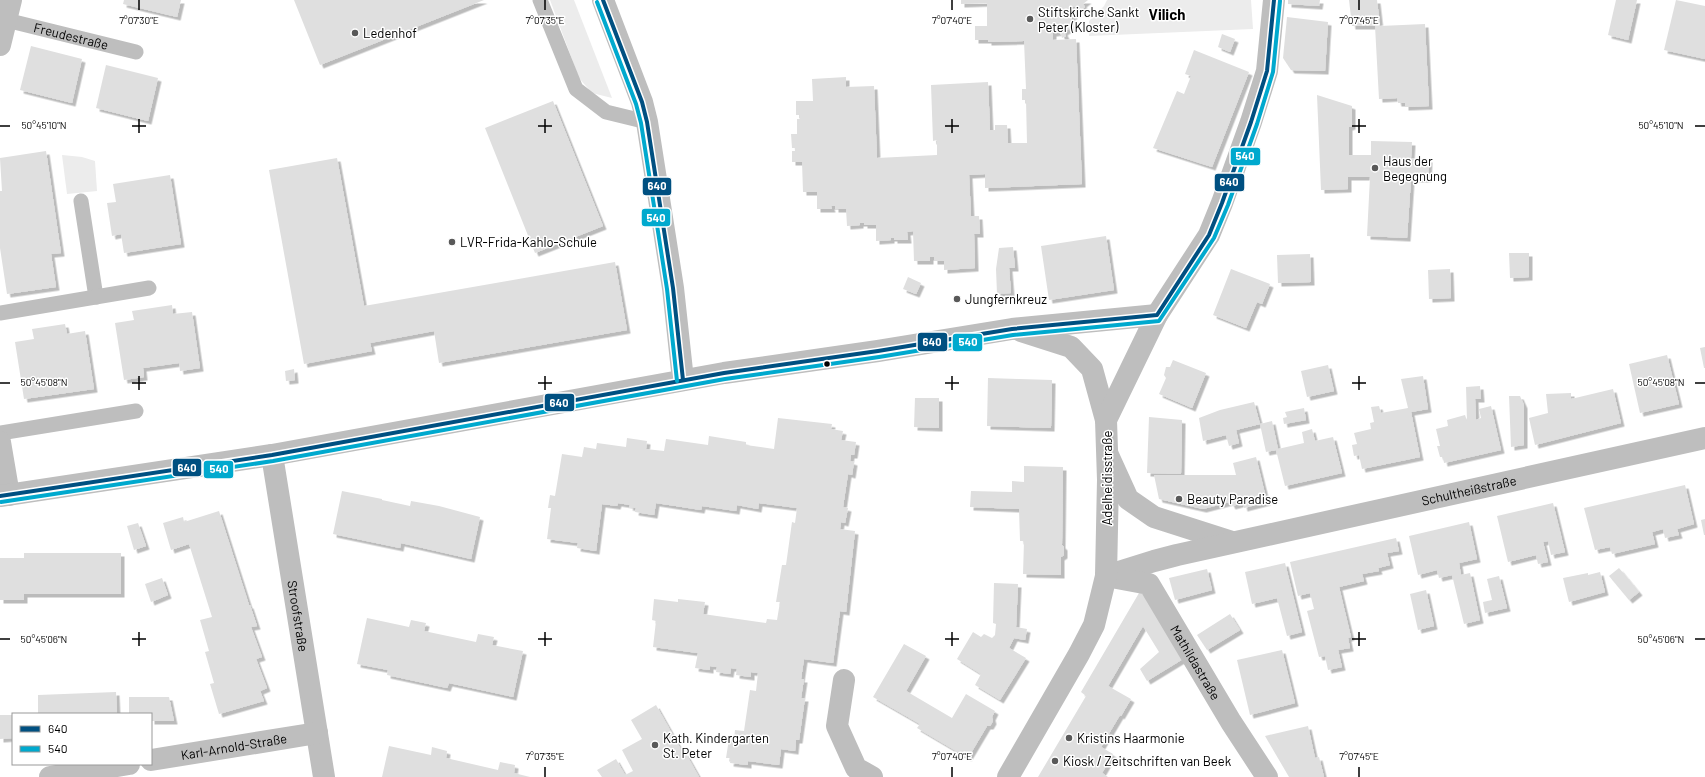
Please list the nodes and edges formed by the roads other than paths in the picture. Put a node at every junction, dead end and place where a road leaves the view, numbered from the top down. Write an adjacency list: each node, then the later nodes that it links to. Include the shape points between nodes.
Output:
1 (540, 0): 7 (lane, via 576,89 606,112)
2 (603, 0): 7 (street, via 642,102)
3 (1274, 0): 12 (street, Adelheidisstraße, via 1267,71 1222,202 1209,235)
4 (8, 10): 5 (street, Freudestraße); 6 (lane, Freudestraße)
5 (0, 45)
6 (136, 52)
7 (646, 122): 14 (street, via 673,288)
8 (81, 201): 10 (lane)
9 (149, 288): 10 (lane)
10 (96, 297): 11 (lane)
11 (0, 313)
12 (1156, 315): 13 (street); 16 (street, Adelheidisstraße)
13 (1012, 329): 14 (street); 16 (street, via 1071,347 1092,369)
14 (683, 380): 20 (street)
15 (136, 411): 17 (lane)
16 (1106, 420): 21 (street, Adelheidisstraße)
17 (0, 433)
18 (1705, 438): 23 (street, Schultheißstraße)
19 (0, 442): 22 (street)
20 (272, 455): 22 (street); 26 (street, Stroofstraße)
21 (1108, 455): 23 (street, Schultheißstraße, via 1128,499 1154,518); 24 (street, Adelheidisstraße)
22 (4, 496)
23 (1234, 543): 24 (street, Schultheißstraße, via 1154,561)
24 (1106, 576): 32 (street, Adelheidisstraße, via 1094,625 1080,654); 33 (street, Mathildastraße, via 1150,584)
25 (844, 680): 31 (street, via 837,726 856,768)
26 (317, 733): 27 (street, Karl-Arnold-Straße); 30 (street, Stroofstraße)
27 (152, 760)
28 (123, 765): 29 (street)
29 (50, 777)
30 (324, 777)
31 (872, 777)
32 (1008, 777)
33 (1266, 777)

